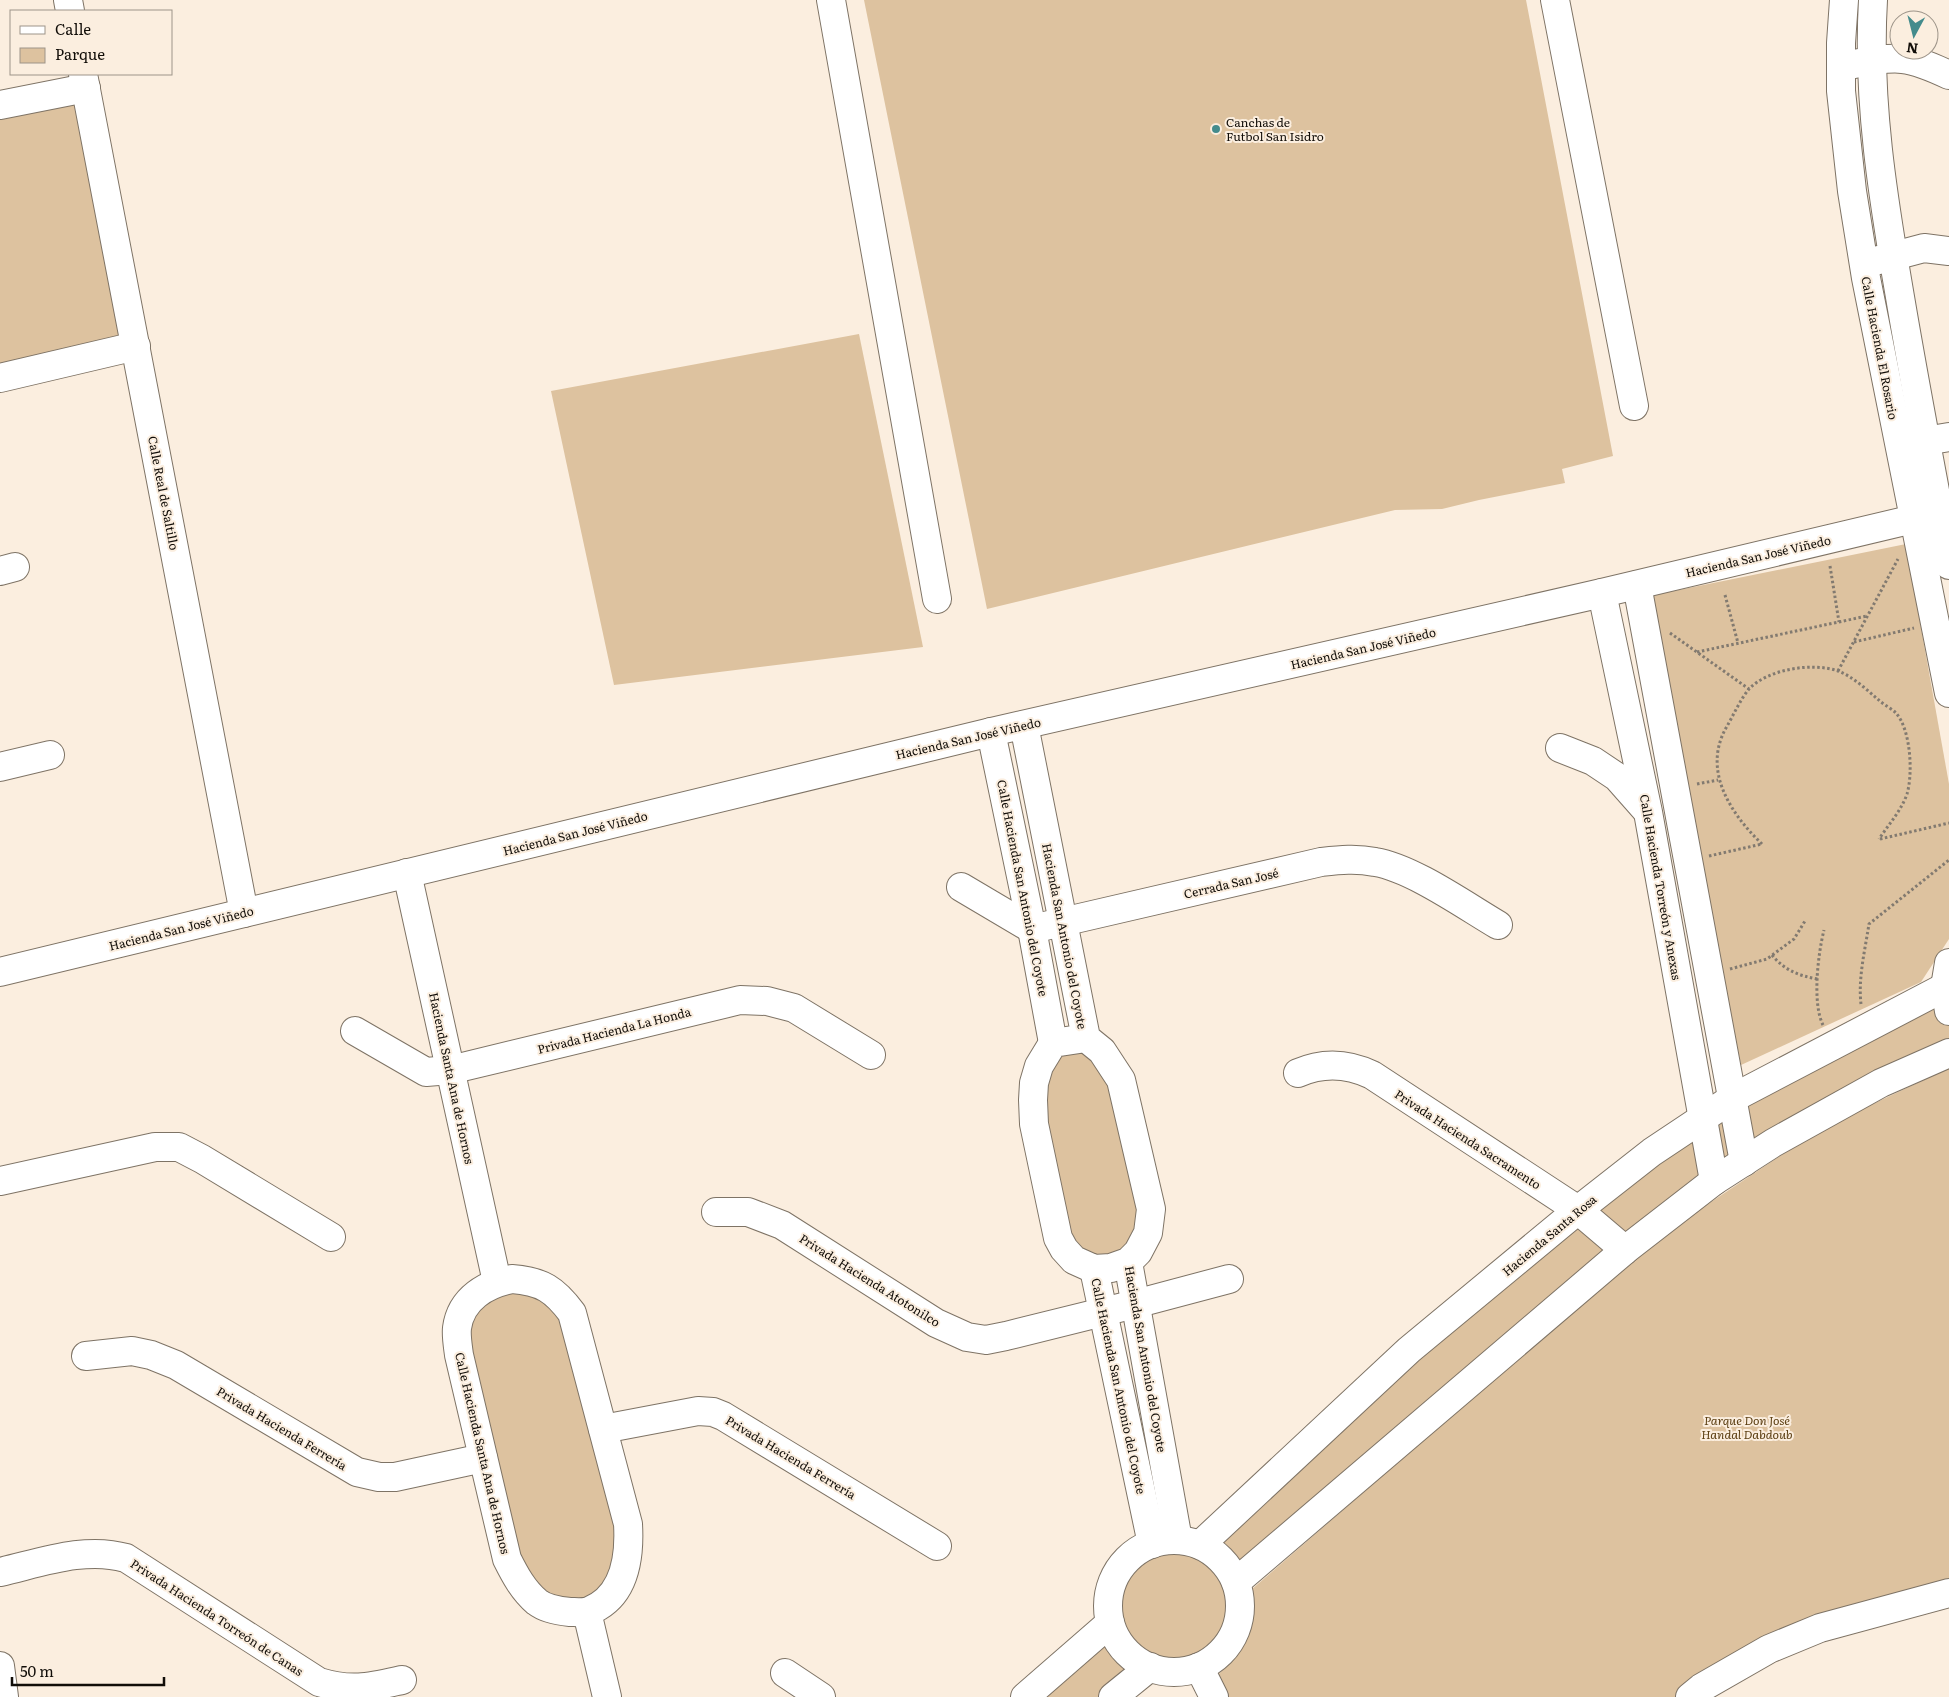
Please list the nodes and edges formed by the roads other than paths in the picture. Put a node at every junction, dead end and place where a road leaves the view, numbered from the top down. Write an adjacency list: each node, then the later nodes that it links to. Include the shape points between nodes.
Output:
1 (831, 0): 21 (street)
2 (1555, 0): 15 (street)
3 (1844, 0): 6 (street, Calle Hacienda El Rosario)
4 (1873, 0): 5 (street, Calle Hacienda El Rosario)
5 (1870, 61): 6 (street); 7 (street, via 1905,58); 11 (street, Calle Hacienda El Rosario, via 1872,102)
6 (1841, 67): 12 (street, Calle Hacienda El Rosario, via 1852,191)
7 (1949, 74)
8 (85, 81): 9 (street); 13 (street, Calle Real de Saltillo)
9 (0, 105)
10 (1949, 250): 11 (street, via 1924,248)
11 (1893, 256): 12 (street); 16 (street, Calle Hacienda El Rosario)
12 (1864, 264): 17 (street, Calle Hacienda El Rosario)
13 (136, 346): 14 (street); 33 (street, Calle Real de Saltillo)
14 (0, 378)
15 (1634, 406)
16 (1937, 439): 17 (street, Calle Hacienda El Rosario)
17 (1926, 516): 18 (street, Calle Hacienda El Rosario); 19 (street, Hacienda San José Viñedo); 22 (street, Calle Hacienda El Rosario)
18 (1949, 565)
19 (1637, 584): 20 (street, Hacienda San José Viñedo); 30 (street)
20 (1602, 593): 24 (street, Hacienda San José Viñedo); 29 (street, Calle Hacienda Torreón y Anexas)
21 (937, 599)
22 (1941, 631): 23 (street, Calle Hacienda El Rosario)
23 (1949, 693)
24 (1024, 725): 25 (street, Hacienda San José Viñedo); 34 (street, Hacienda San Antonio del Coyote)
25 (991, 732): 31 (street, Hacienda San José Viñedo); 36 (street, Calle Hacienda San Antonio del Coyote)
26 (1560, 748): 29 (street, via 1617,777)
27 (50, 755): 28 (street)
28 (0, 767)
29 (1648, 812): 30 (street, via 1669,818); 47 (street, Calle Hacienda Torreón y Anexas)
30 (1681, 816): 46 (street)
31 (407, 873): 33 (street, Hacienda San José Viñedo); 44 (street, Hacienda Santa Ana de Hornos)
32 (962, 887): 36 (street)
33 (244, 913): 37 (street, Hacienda San José Viñedo)
34 (1062, 922): 35 (street, Cerrada San José, via 1321,862 1350,859 1398,869); 36 (street, Cerrada San José); 40 (street, Hacienda San Antonio del Coyote)
35 (1498, 925)
36 (1032, 929): 41 (street, Calle Hacienda San Antonio del Coyote)
37 (0, 972)
38 (1948, 987): 46 (street, Hacienda Santa Rosa)
39 (355, 1031): 44 (street, Privada Hacienda La Honda, via 426,1072)
40 (1086, 1038): 41 (street); 55 (street, Hacienda San Antonio del Coyote, via 1102,1051 1121,1080 1151,1208 1148,1233 1138,1252)
41 (1054, 1043): 56 (street, Calle Hacienda San Antonio del Coyote, via 1034,1082 1034,1124 1058,1238 1074,1260)
42 (1949, 1053): 48 (street, via 1881,1083)
43 (871, 1055): 44 (street, Privada Hacienda La Honda, via 794,1008 767,1001 740,1000)
44 (450, 1070): 58 (street, Hacienda Santa Ana de Hornos)
45 (1298, 1073): 51 (street, Privada Hacienda Sacramento, via 1323,1065 1342,1064 1372,1075)
46 (1733, 1098): 47 (street, Hacienda Santa Rosa); 48 (street)
47 (1703, 1117): 50 (street, Calle Hacienda Torreón y Anexas); 51 (street, Hacienda Santa Rosa)
48 (1744, 1162): 50 (street)
49 (0, 1181): 53 (street, via 155,1147 179,1147)
50 (1714, 1181): 54 (street)
51 (1578, 1210): 54 (street, Privada Hacienda Sacramento); 64 (street, Hacienda Santa Rosa)
52 (716, 1212): 60 (street, Privada Hacienda Atotonilco, via 748,1212 782,1225 936,1323 967,1338 992,1339)
53 (331, 1237)
54 (1625, 1250): 67 (street)
55 (1128, 1262): 56 (street, via 1112,1268); 59 (street, Hacienda San Antonio del Coyote)
56 (1094, 1269): 60 (street, Calle Hacienda San Antonio del Coyote)
57 (1229, 1279): 59 (street, Privada Hacienda Atotonilco)
58 (497, 1282): 62 (street, Calle Hacienda Santa Ana de Hornos, via 528,1280 549,1288 563,1300 572,1314); 63 (street, Calle Hacienda Santa Ana de Hornos, via 475,1295 465,1307 457,1328 459,1355)
59 (1135, 1304): 60 (street, Privada Hacienda Atotonilco); 64 (street, Hacienda San Antonio del Coyote)
60 (1103, 1312): 64 (street, Calle Hacienda San Antonio del Coyote)
61 (86, 1356): 63 (street, Privada Hacienda Ferrería, via 132,1351 176,1365 357,1472 395,1477)
62 (603, 1429): 65 (street, Privada Hacienda Ferrería, via 698,1411 723,1416); 69 (street, Calle Hacienda Santa Ana de Hornos, via 628,1524 629,1545 623,1577 614,1592)
63 (483, 1458): 69 (street, Calle Hacienda Santa Ana de Hornos, via 507,1558 518,1581 539,1604 556,1611)
64 (1177, 1543): 67 (street, via 1215,1554 1228,1567); 70 (street, via 1137,1551 1125,1562 1109,1590)
65 (938, 1546)
66 (0, 1572): 75 (street, Privada Hacienda Torreón de Canas, via 80,1554 116,1555 126,1558 319,1682 338,1688 361,1689)
67 (1236, 1582): 73 (street, via 1240,1599 1235,1632 1214,1658)
68 (1949, 1593): 82 (street, via 1820,1628 1770,1649)
69 (587, 1612): 77 (street)
70 (1110, 1623): 72 (street, via 1118,1642 1127,1652); 79 (street)
71 (0, 1666): 76 (street)
72 (1150, 1667): 73 (street, via 1166,1671); 80 (street)
73 (1200, 1667): 81 (street)
74 (785, 1673): 78 (street)
75 (402, 1680)
76 (4, 1697)
77 (607, 1697)
78 (821, 1697)
79 (1025, 1697)
80 (1113, 1697)
81 (1214, 1697)
82 (1690, 1697)

